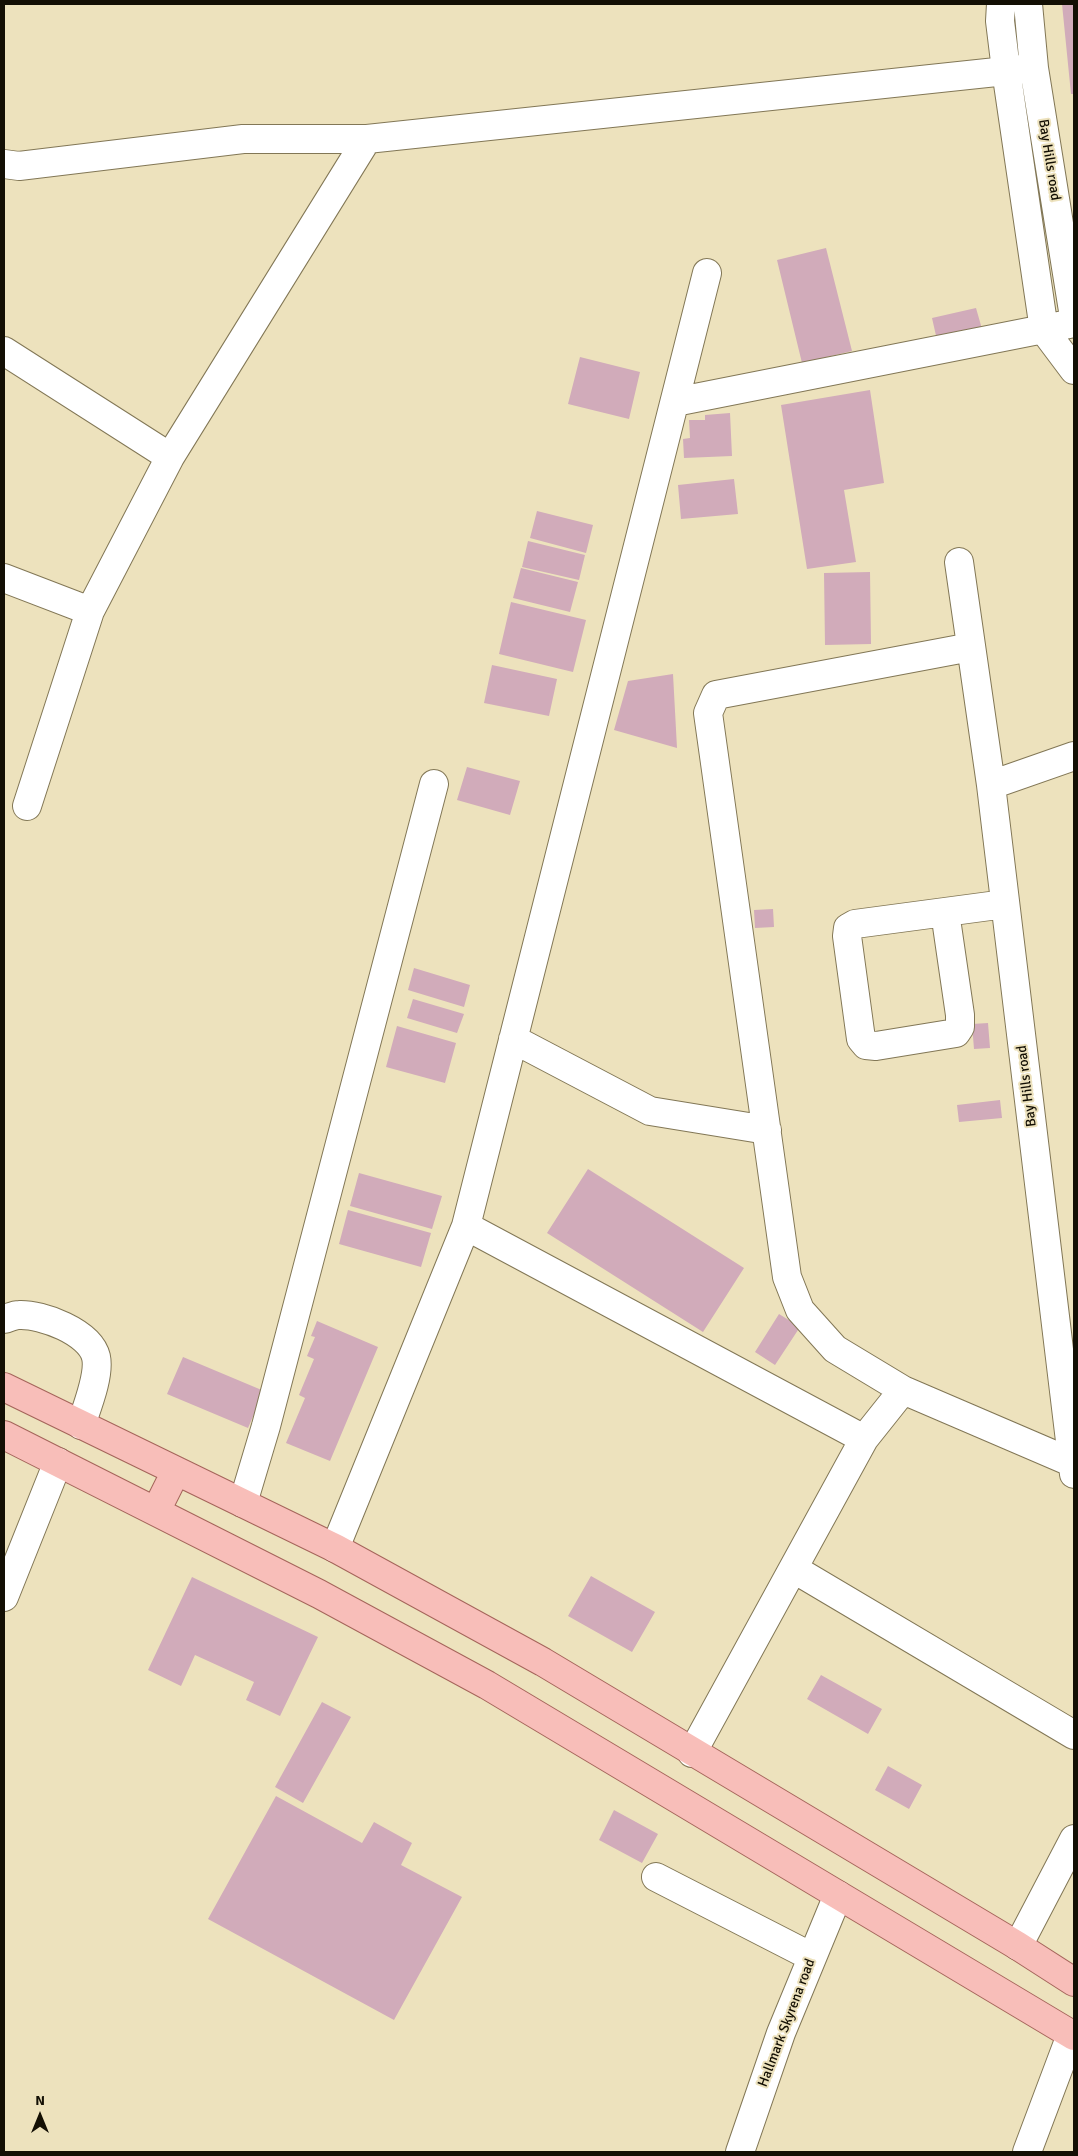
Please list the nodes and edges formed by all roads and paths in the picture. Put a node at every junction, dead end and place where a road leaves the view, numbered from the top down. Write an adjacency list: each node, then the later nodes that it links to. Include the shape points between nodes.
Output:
1 (1001, 4): 4 (street)
2 (1028, 4): 3 (street, Bay Hills road)
3 (1034, 68): 4 (street); 8 (street, Bay Hills road)
4 (1006, 70): 5 (street); 10 (street)
5 (367, 139): 6 (street, via 243,139 19,166); 14 (street)
6 (4, 164)
7 (707, 273): 13 (street)
8 (1074, 317)
9 (1074, 323): 10 (street)
10 (1044, 330): 12 (street); 13 (street)
11 (4, 350): 14 (street)
12 (1074, 370)
13 (675, 402): 25 (street)
14 (170, 457): 17 (street)
15 (959, 562): 18 (street, Bay Hills road)
16 (4, 578): 17 (street)
17 (90, 611): 22 (street)
18 (971, 647): 21 (street, Bay Hills road); 26 (street, via 716,695 708,713)
19 (1074, 756): 21 (street)
20 (434, 784): 37 (street)
21 (991, 785): 23 (street, Bay Hills road)
22 (27, 806)
23 (1005, 904): 24 (street); 35 (street, Bay Hills road)
24 (945, 912): 24 (street, via 855,924 848,928 861,1039 866,1045 956,1033 960,1027)
25 (513, 1039): 26 (street, via 650,1111); 27 (street)
26 (767, 1130): 30 (street, via 787,1277 800,1310 835,1349)
27 (466, 1226): 32 (street); 39 (street)
28 (4, 1319): 31 (street, via 17,1315 36,1316 87,1340 96,1357 96,1374)
29 (4, 1387): 31 (main road)
30 (903, 1390): 32 (street); 35 (street)
31 (82, 1425): 36 (main road)
32 (864, 1439): 40 (street)
33 (6, 1442): 34 (main road)
34 (58, 1462): 38 (main road); 41 (street)
35 (1073, 1469)
36 (176, 1470): 37 (main road); 38 (main road)
37 (243, 1503): 39 (main road)
38 (156, 1511): 46 (main road, via 487,1685)
39 (335, 1548): 43 (main road, via 543,1662)
40 (794, 1568): 42 (street); 43 (street)
41 (4, 1596)
42 (1074, 1735)
43 (692, 1753): 47 (main road)
44 (1074, 1840): 47 (street)
45 (656, 1877): 48 (street)
46 (838, 1895): 48 (street, Hallmark Skyrena road); 50 (main road)
47 (1018, 1946): 49 (main road)
48 (812, 1957): 51 (street, Hallmark Skyrena road)
49 (1074, 1982)
50 (1073, 2036): 52 (street)
51 (740, 2152)
52 (1027, 2152)

